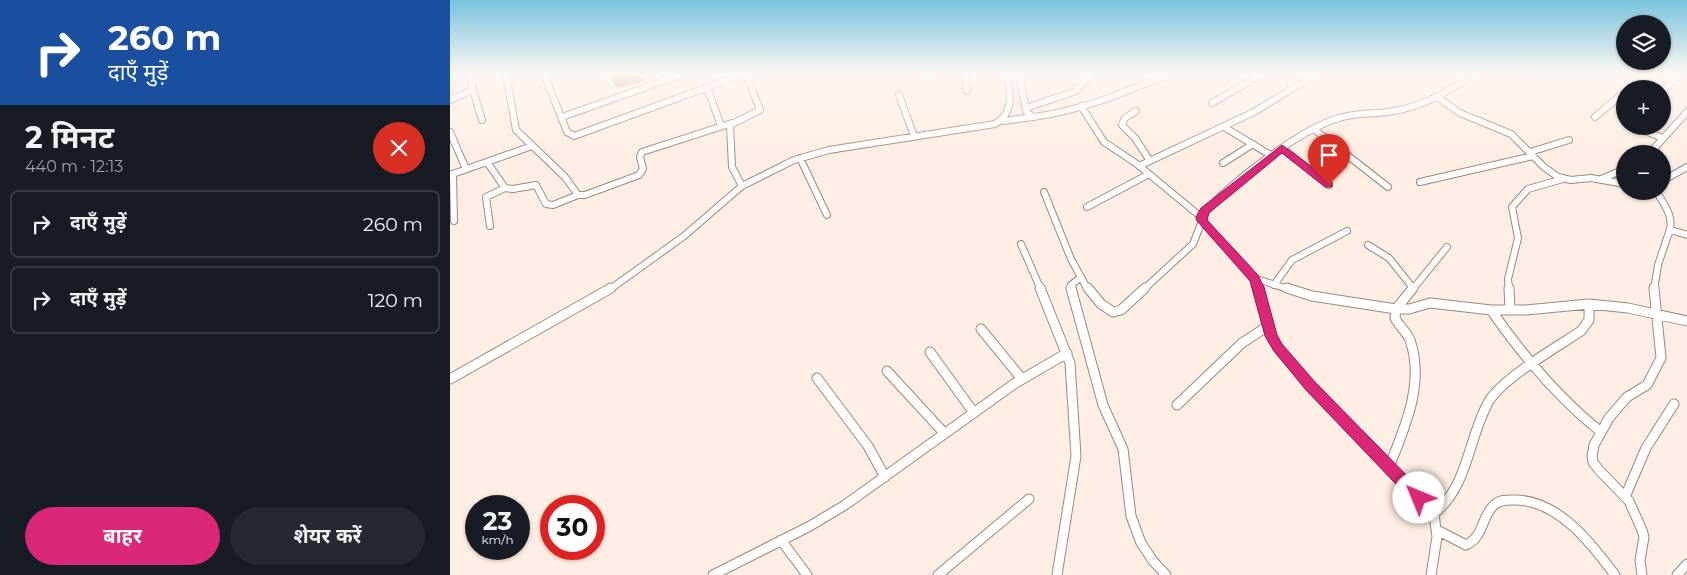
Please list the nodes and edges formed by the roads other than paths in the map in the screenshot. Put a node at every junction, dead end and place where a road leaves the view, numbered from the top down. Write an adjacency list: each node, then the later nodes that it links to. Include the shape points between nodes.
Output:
1 (476, 101): 26 (street)
2 (511, 101): 39 (street, via 516,130)
3 (556, 101): 23 (street)
4 (606, 101): 23 (street)
5 (669, 101): 23 (street, via 574,136 568,134)
6 (712, 101): 29 (street)
7 (756, 101): 28 (street, via 760,110)
8 (902, 101): 34 (street)
9 (1011, 101): 27 (street, via 1007,116)
10 (1025, 101): 20 (street)
11 (1047, 101): 20 (street)
12 (1096, 101): 19 (street)
13 (1216, 101): 18 (street)
14 (1272, 101): 30 (street)
15 (1426, 101): 31 (street, via 1395,111 1336,118)
16 (1443, 101): 41 (street, via 1460,112 1507,132)
17 (1614, 101): 25 (street)
18 (1212, 103)
19 (1081, 106): 24 (street); 47 (street, via 1104,142)
20 (1026, 108): 24 (street)
21 (1136, 111): 44 (street, via 1122,120 1122,125)
22 (1687, 112): 35 (street)
23 (562, 116)
24 (1033, 117): 27 (street)
25 (1595, 117)
26 (482, 120)
27 (1002, 121): 34 (street)
28 (732, 123): 29 (street); 59 (street, via 732,167)
29 (721, 126): 63 (street, via 642,152 643,169 639,175)
30 (1224, 127): 37 (street); 44 (street)
31 (1315, 130): 40 (street); 60 (street)
32 (450, 132): 49 (street)
33 (1655, 135): 35 (street)
34 (914, 136): 43 (street)
35 (1662, 138): 38 (street)
36 (1569, 140): 41 (street)
37 (1253, 144): 42 (street); 46 (street)
38 (1656, 145)
39 (532, 146): 45 (street); 63 (street, via 565,177)
40 (1282, 148): 42 (street); 58 (street)
41 (1532, 154): 54 (street, via 1550,172); 56 (street)
42 (1272, 156): 67 (street, via 1226,192 1205,211)
43 (800, 158): 59 (street); 66 (street)
44 (1150, 161): 47 (street)
45 (487, 162): 49 (street); 61 (street)
46 (1223, 163)
47 (1139, 166): 52 (street)
48 (1687, 167): 53 (street)
49 (466, 169): 51 (street)
50 (1616, 173): 55 (street)
51 (452, 174): 68 (street)
52 (1148, 174): 65 (street); 67 (street)
53 (1671, 176)
54 (1563, 179): 55 (street); 83 (street, via 1528,189 1512,207 1518,238 1508,279)
55 (1600, 179): 57 (street)
56 (1420, 182)
57 (1616, 182)
58 (1329, 185)
59 (742, 186): 93 (street, via 684,236 606,292)
60 (1388, 187)
61 (505, 188): 63 (street, via 512,190 536,185 544,202 549,205); 69 (street, via 486,197)
62 (1044, 192): 76 (street)
63 (578, 195)
64 (1660, 200): 71 (street, via 1671,221)
65 (1087, 207)
66 (827, 214)
67 (1202, 219): 76 (street, via 1192,244 1118,311 1109,310); 77 (street)
68 (454, 221)
69 (490, 226)
70 (1347, 230): 78 (street, via 1292,260)
71 (1669, 232): 72 (street); 84 (street, via 1655,279)
72 (1687, 235)
73 (1021, 244): 89 (street)
74 (1368, 245): 79 (street, via 1392,259)
75 (1447, 247): 79 (street)
76 (1080, 278): 112 (street, via 1071,285 1070,292 1103,405 1123,449 1131,516 1141,543)
77 (1254, 278): 78 (street); 86 (street)
78 (1274, 285): 81 (street, via 1312,296)
79 (1413, 288): 81 (street)
80 (1589, 304): 83 (street); 84 (street); 90 (street, via 1589,320 1581,331)
81 (1396, 309): 82 (street, via 1409,310 1430,303); 100 (street, via 1394,318 1410,343 1416,387)
82 (1491, 310): 83 (street); 90 (street)
83 (1510, 310)
84 (1656, 314): 85 (street); 98 (street, via 1662,355 1654,374 1647,384 1618,406)
85 (1687, 321)
86 (1268, 326): 96 (street, via 1242,343); 100 (street, via 1278,348 1310,386)
87 (982, 329): 94 (street)
88 (930, 352): 97 (street)
89 (1067, 353): 94 (street); 111 (street, via 1076,456)
90 (1531, 366): 98 (street, via 1574,411); 104 (street, via 1504,384 1489,402 1453,492 1443,508)
91 (888, 371): 99 (street)
92 (817, 378): 101 (street, via 868,446)
93 (450, 379)
94 (1022, 379): 97 (street)
95 (1674, 404): 102 (street, via 1646,448)
96 (1177, 405)
97 (974, 413): 99 (street)
98 (1601, 432): 102 (street, via 1594,445 1593,462)
99 (945, 434): 101 (street)
100 (1389, 467): 104 (street)
101 (885, 477): 106 (street, via 845,505)
102 (1625, 497): 115 (street, via 1633,508 1644,537 1640,560)
103 (1029, 499): 110 (street)
104 (1434, 514): 105 (street)
105 (1436, 530): 113 (street); 114 (street, via 1470,544 1477,539 1496,503 1503,500 1530,501 1558,516)
106 (782, 540): 108 (street); 109 (street)
107 (1687, 564): 116 (street)
108 (713, 575)
109 (806, 575)
110 (938, 575)
111 (1056, 575)
112 (1166, 575)
113 (1431, 575)
114 (1615, 575)
115 (1642, 575)
116 (1678, 575)

